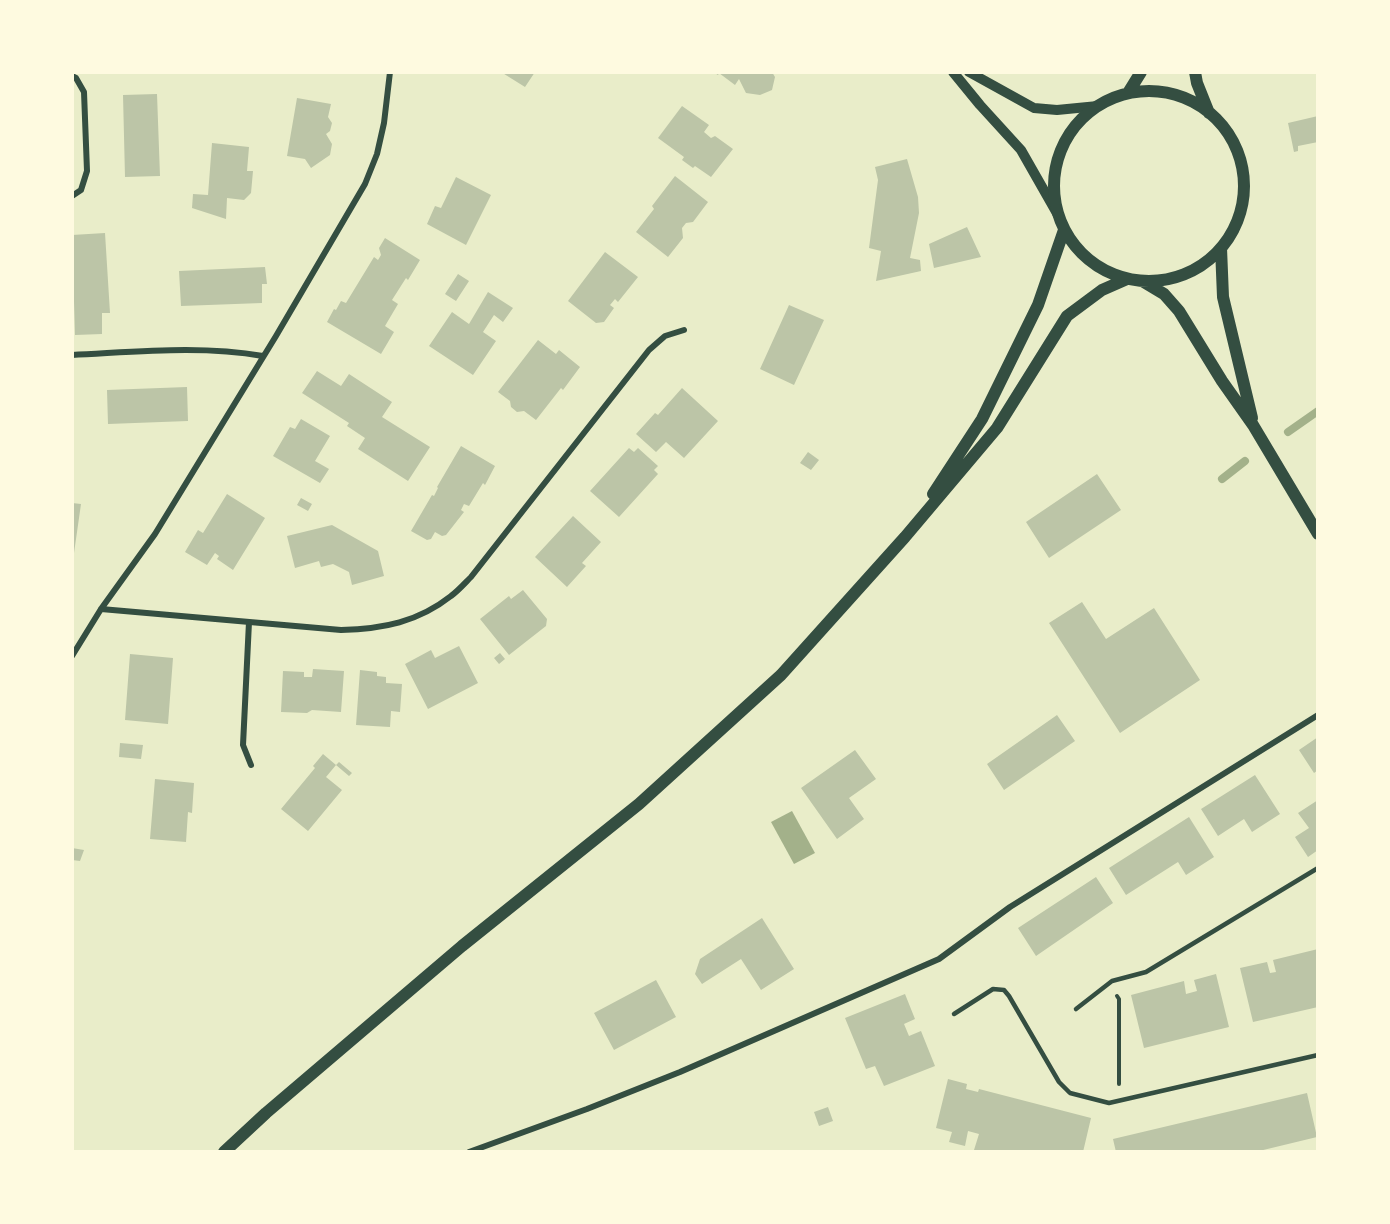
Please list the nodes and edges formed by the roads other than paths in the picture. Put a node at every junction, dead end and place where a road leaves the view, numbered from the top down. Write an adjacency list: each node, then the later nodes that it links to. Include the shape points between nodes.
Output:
1 (390, 72): 18 (street, via 384,123 366,184)
2 (953, 72): 11 (street, via 1021,150)
3 (969, 72): 8 (street, via 1034,108)
4 (1141, 72): 7 (main road)
5 (1195, 72): 9 (main road)
6 (72, 76): 10 (street, via 84,92 87,171 81,190)
7 (1128, 93): 8 (main road); 9 (main road, via 1171,94)
8 (1098, 106): 11 (main road, via 1079,122 1065,142 1056,166 1054,191)
9 (1209, 113): 13 (main road, via 1235,147 1244,189 1241,211)
10 (72, 196)
11 (1058, 215): 12 (main road)
12 (1064, 230): 14 (main road, via 1090,262); 21 (main road, via 1038,304 982,419)
13 (1221, 249): 15 (main road, via 1199,267 1173,279); 19 (main road, via 1223,297)
14 (1127, 279): 15 (main road); 21 (main road, via 1102,290 1067,316 997,428)
15 (1144, 282): 19 (main road, via 1164,294 1179,311)
16 (684, 330): 23 (street, via 665,336 649,350 452,596 417,617 376,627 342,630)
17 (72, 355): 18 (street, via 207,350)
18 (263, 356): 22 (street, via 154,534)
19 (1253, 425): 20 (main road)
20 (1318, 534)
21 (906, 537): 31 (main road, via 781,675 666,780 462,946)
22 (101, 609): 23 (street); 24 (street)
23 (249, 622): 26 (street, via 243,745)
24 (72, 656)
25 (1318, 715): 32 (street, via 1010,907 939,959 680,1072)
26 (251, 765)
27 (1318, 867): 28 (lane, via 1146,972 1112,981)
28 (1076, 1009)
29 (954, 1014): 30 (lane, via 993,989 1004,990 1059,1082 1070,1093 1109,1103)
30 (1318, 1055)
31 (225, 1152)
32 (469, 1152)

